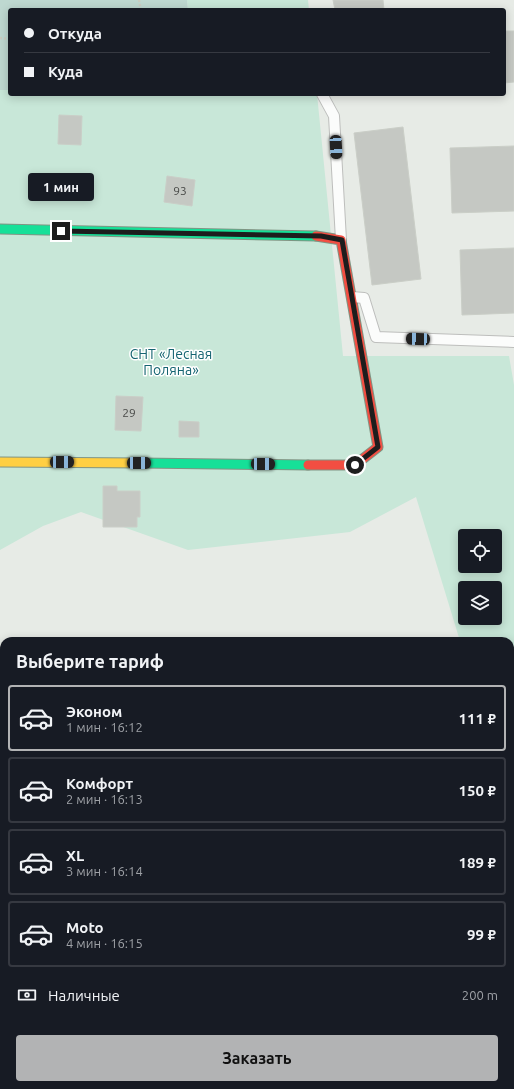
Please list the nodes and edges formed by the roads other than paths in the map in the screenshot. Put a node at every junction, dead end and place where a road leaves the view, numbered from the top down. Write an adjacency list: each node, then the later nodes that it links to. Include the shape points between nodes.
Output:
1 (323, 96): 3 (lane, via 334,116)
2 (0, 230): 3 (street, via 321,236)
3 (342, 240): 4 (street)
4 (352, 297): 5 (lane, via 364,298 376,337); 6 (street, via 378,447 355,465)
5 (514, 342)
6 (0, 462)

